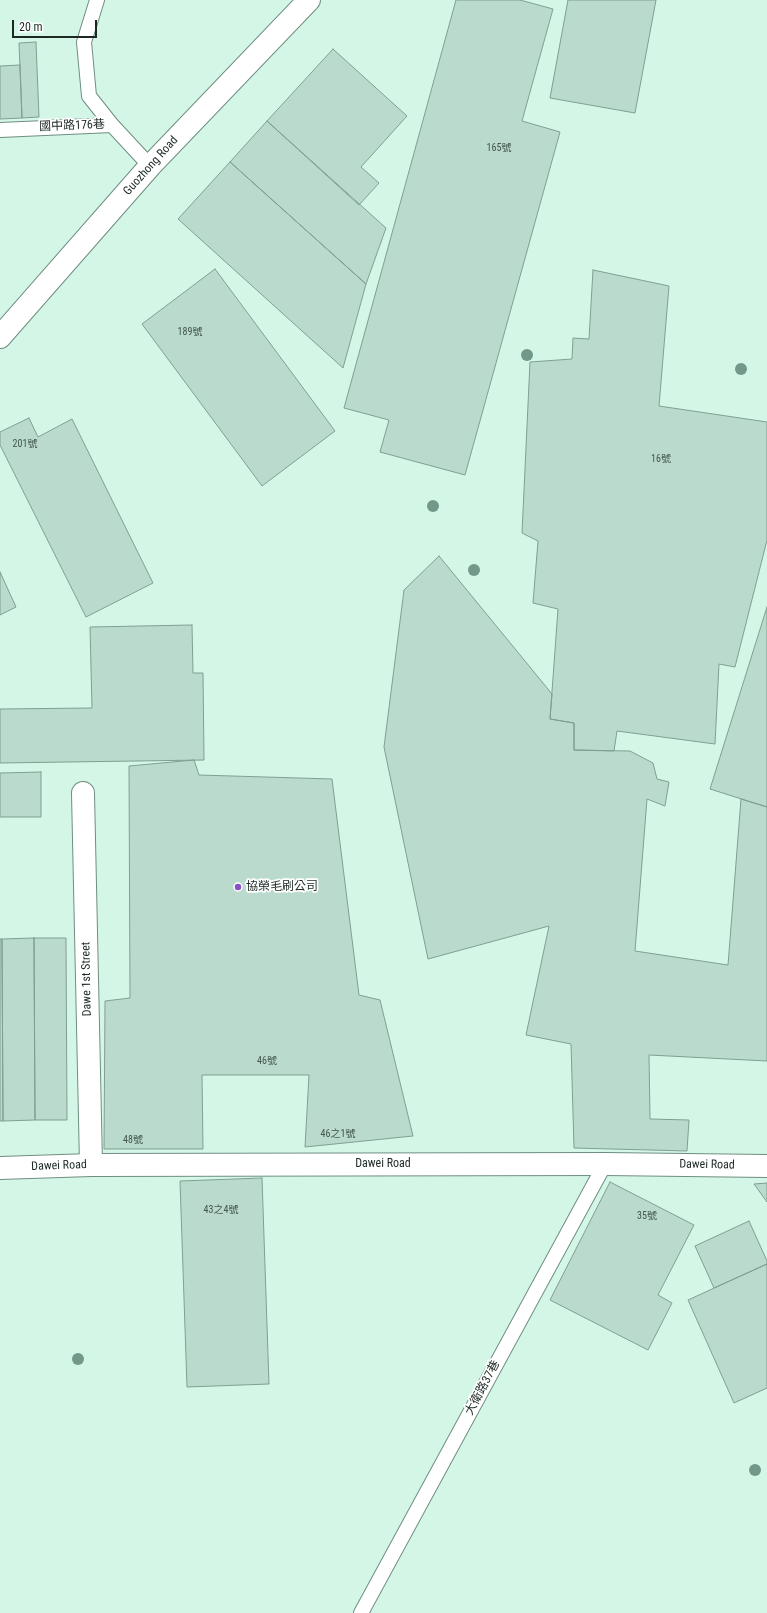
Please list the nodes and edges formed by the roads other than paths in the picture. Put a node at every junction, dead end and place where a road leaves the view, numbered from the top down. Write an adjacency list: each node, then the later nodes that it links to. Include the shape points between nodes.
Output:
1 (97, 0): 3 (lane, via 84,42 89,96)
2 (309, 0): 5 (street, Guozhong Road)
3 (112, 125): 4 (lane, 國中路176巷); 5 (lane, 國中路176巷)
4 (0, 130)
5 (150, 166): 6 (street, Guozhong Road)
6 (0, 337)
7 (83, 793): 8 (street, Dawe 1st Street)
8 (91, 1164): 9 (street, Dawei Road); 11 (street, Dawei Road)
9 (605, 1164): 10 (street, Dawei Road); 12 (lane, 大衛路37巷)
10 (767, 1166)
11 (0, 1168)
12 (362, 1613)

